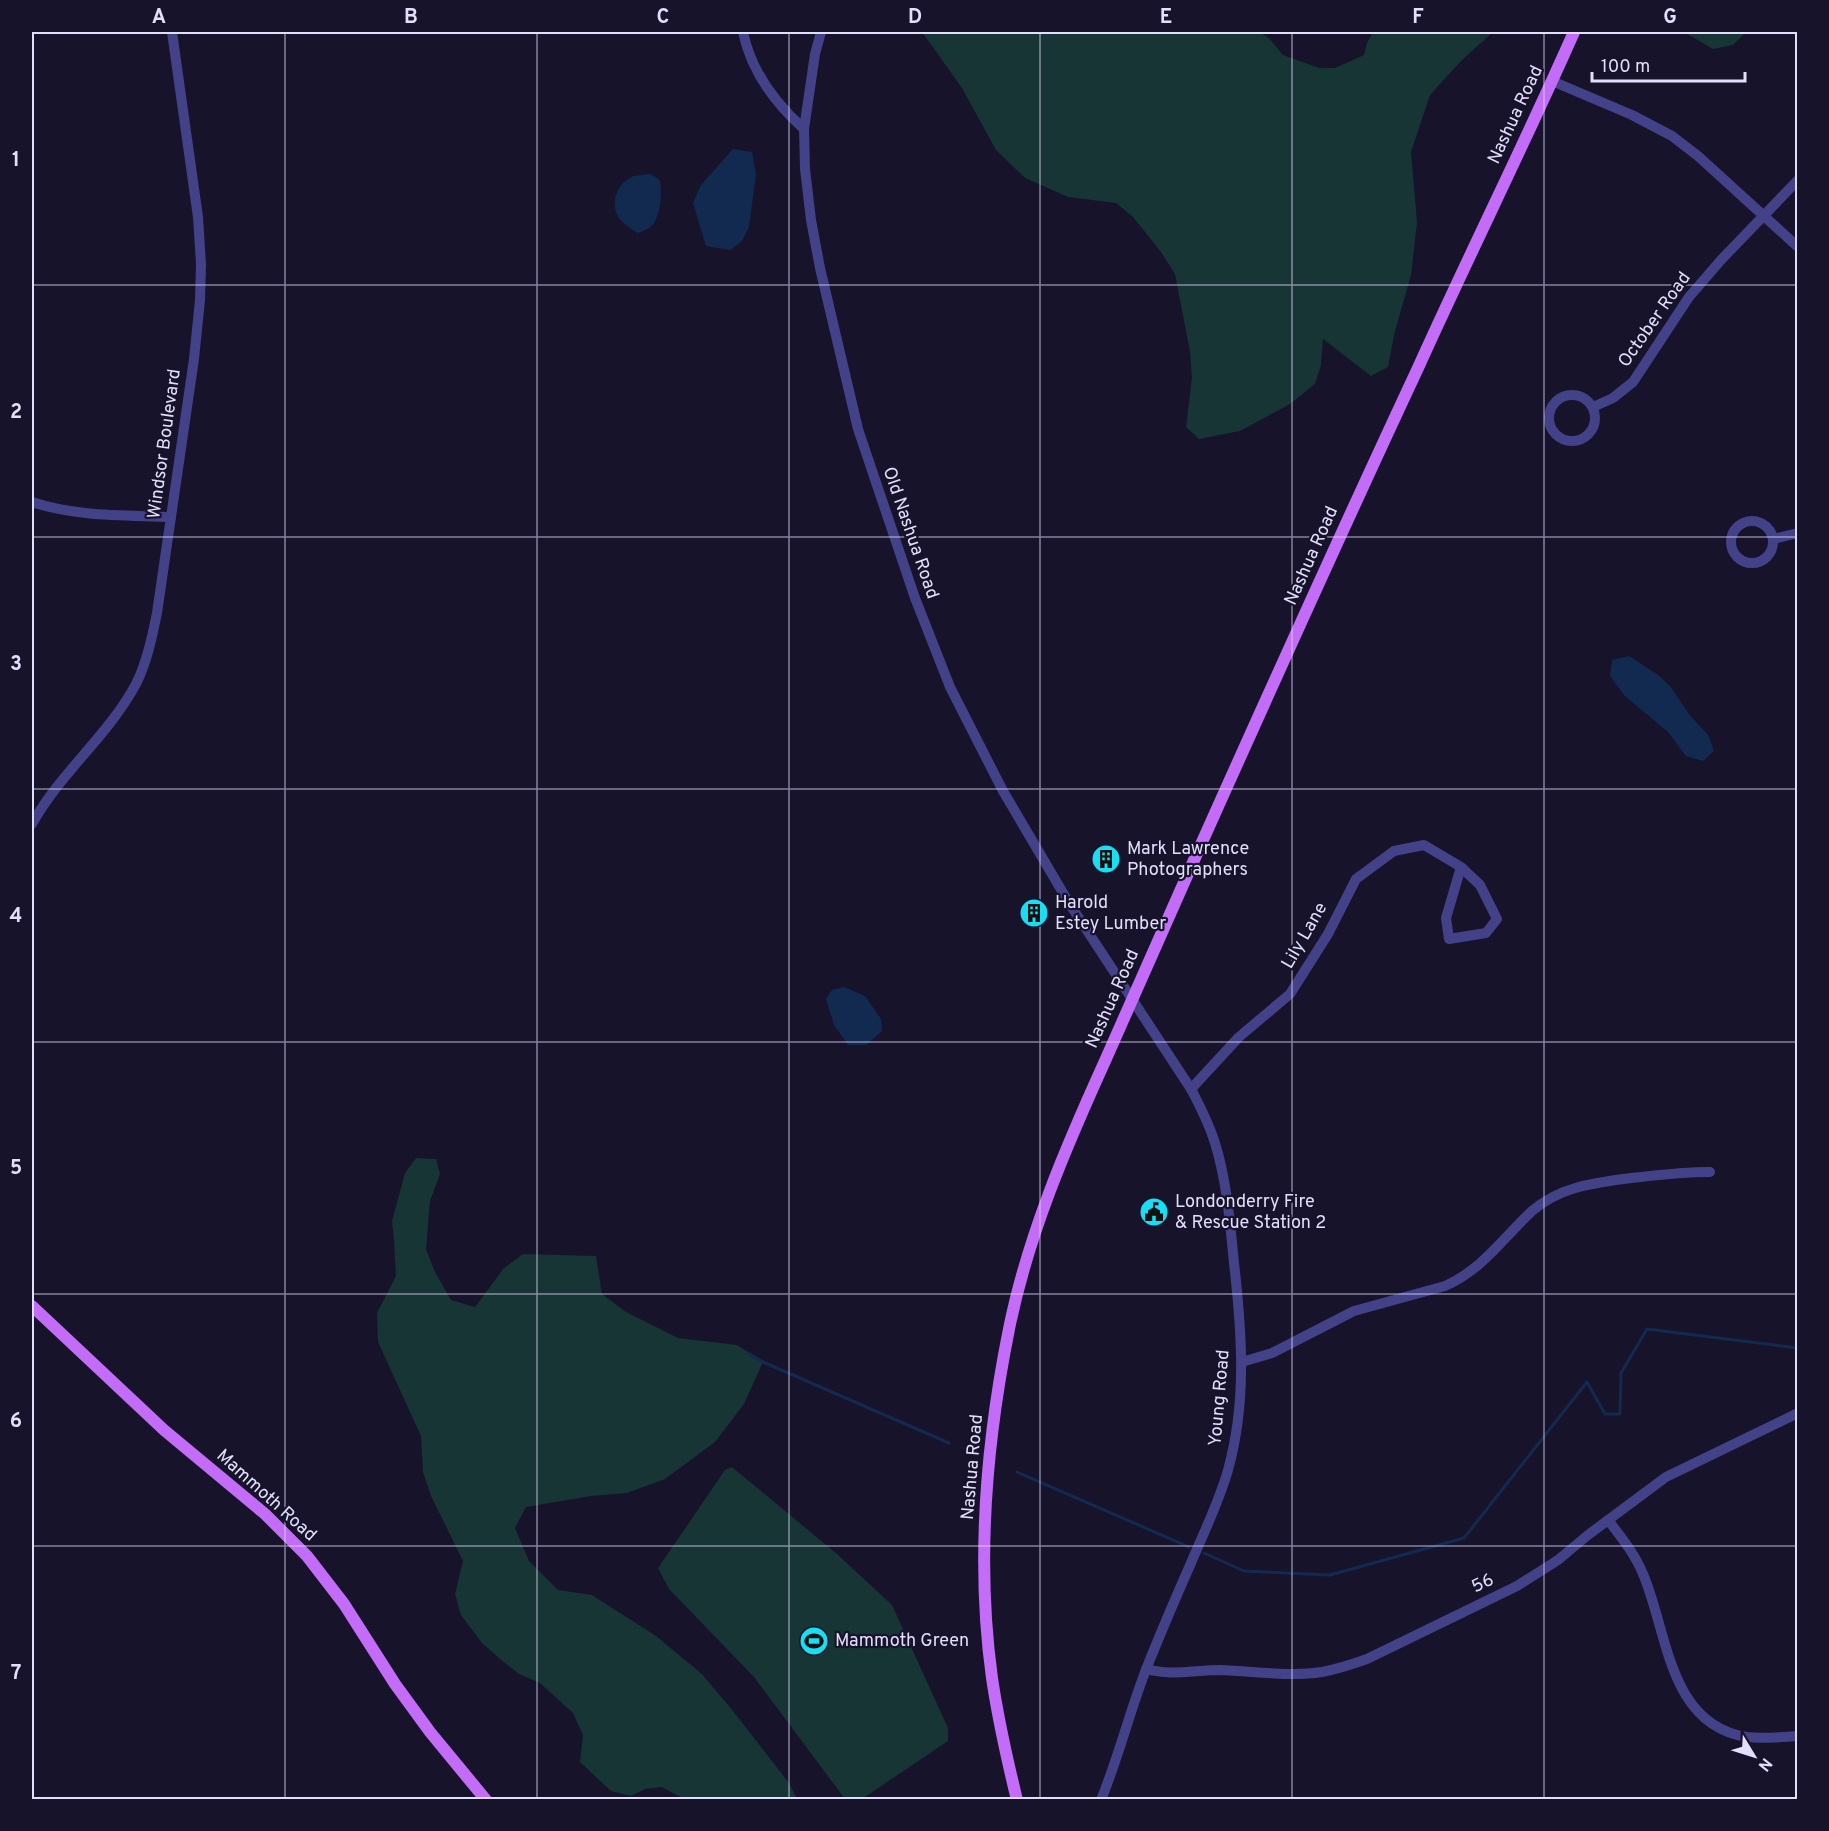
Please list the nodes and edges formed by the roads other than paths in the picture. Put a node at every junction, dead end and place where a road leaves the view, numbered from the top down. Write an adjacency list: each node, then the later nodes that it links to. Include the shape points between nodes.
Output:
1 (172, 32): 12 (street, Windsor Boulevard, via 201,264 197,335)
2 (743, 32): 6 (street, via 771,94)
3 (821, 32): 6 (street, Old Nashua Road)
4 (1574, 32): 5 (main road, Nashua Road)
5 (1552, 81): 8 (street, via 1672,136); 17 (main road, Nashua Road, via 1385,439)
6 (804, 129): 17 (street, Old Nashua Road, via 811,220 841,360 858,429 915,598 950,687 1003,791)
7 (1797, 180): 8 (street, October Road)
8 (1763, 216): 9 (street); 10 (street, October Road, via 1689,297 1633,382)
9 (1797, 247)
10 (1593, 407): 10 (street, via 1595,422 1584,438 1564,440 1552,431 1549,414 1558,399 1575,395)
11 (32, 502): 12 (street, via 83,514)
12 (171, 517): 15 (street, Windsor Boulevard, via 157,616 140,675 115,717)
13 (1797, 533): 14 (street)
14 (1773, 539): 14 (street, via 1767,526 1750,521 1736,529 1731,545 1740,560 1754,563 1770,553)
15 (32, 824)
16 (1461, 867): 16 (street, Lily Lane, via 1480,885 1497,919 1486,933 1449,939 1446,918); 18 (street, Lily Lane, via 1425,845 1394,851 1356,879 1328,934 1290,993 1239,1037)
17 (1132, 1000): 18 (street, Young Road); 27 (main road, Nashua Road, via 1040,1218 1013,1310 998,1394 987,1488 984,1585 992,1678)
18 (1191, 1089): 21 (street, Young Road, via 1215,1142 1225,1189)
19 (1710, 1172): 21 (street, via 1588,1184 1565,1191 1534,1209 1485,1260 1456,1281 1354,1311 1272,1353)
20 (32, 1306): 26 (main road, Mammoth Road, via 307,1556 430,1732)
21 (1242, 1362): 24 (street, Young Road, via 1237,1426 1227,1472)
22 (1797, 1413): 23 (street, 56, via 1666,1477)
23 (1608, 1520): 24 (street, 56, via 1558,1560 1517,1586 1345,1667 1299,1674 1218,1670 1171,1673); 25 (street, via 1639,1564 1677,1681 1696,1710 1737,1735)
24 (1146, 1669): 28 (street, Young Road)
25 (1797, 1736)
26 (486, 1800)
27 (1017, 1800)
28 (1101, 1800)

